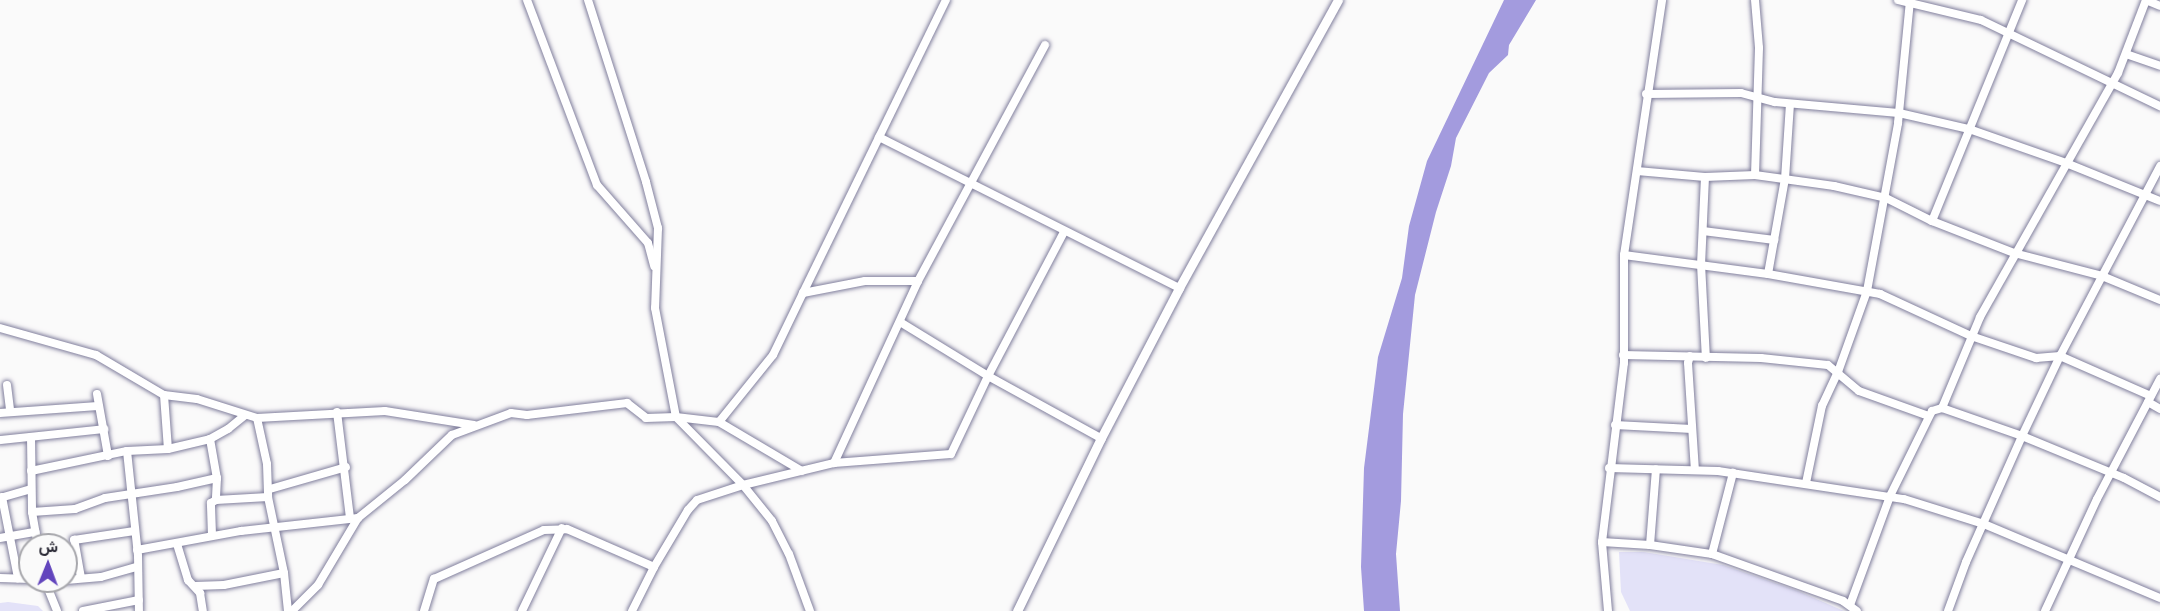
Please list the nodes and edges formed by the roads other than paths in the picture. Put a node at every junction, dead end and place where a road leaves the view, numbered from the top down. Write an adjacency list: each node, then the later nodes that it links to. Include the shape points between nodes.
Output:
1 (527, 0): 42 (street, via 597,185 648,243)
2 (588, 0): 42 (street, via 658,228)
3 (946, 0): 23 (street)
4 (1338, 0): 45 (street)
5 (1662, 0): 17 (street)
6 (1755, 0): 18 (street, via 1759,48)
7 (1898, 0): 10 (street)
8 (2022, 0): 12 (street)
9 (2146, 0): 11 (street); 14 (street)
10 (1910, 2): 12 (street, via 1959,14); 21 (street)
11 (2160, 6)
12 (2009, 33): 16 (street); 22 (street)
13 (1045, 45): 30 (street)
14 (2126, 54): 15 (street); 16 (street)
15 (2160, 66)
16 (2112, 83): 20 (street); 24 (street)
17 (1646, 94): 18 (street, via 1741,93); 26 (street)
18 (1757, 98): 19 (street); 27 (street)
19 (1790, 104): 21 (street); 29 (street)
20 (2160, 106)
21 (1899, 112): 22 (street); 32 (street)
22 (1969, 129): 24 (street); 34 (street)
23 (879, 137): 30 (street); 47 (street)
24 (2066, 163): 31 (street); 38 (street)
25 (2160, 166): 31 (street)
26 (1637, 171): 28 (street); 39 (street)
27 (1755, 175): 28 (street); 29 (street)
28 (1705, 177): 35 (street)
29 (1785, 179): 32 (street); 37 (street)
30 (969, 183): 36 (street); 44 (street)
31 (2145, 194): 33 (street); 43 (street)
32 (1886, 198): 34 (street); 46 (street)
33 (2160, 201)
34 (1932, 221): 38 (street)
35 (1703, 231): 37 (street); 40 (street)
36 (1064, 232): 45 (street); 57 (street)
37 (1774, 240): 41 (street)
38 (2014, 253): 43 (street); 51 (street)
39 (1624, 255): 40 (street); 52 (street)
40 (1701, 264): 41 (street); 55 (street)
41 (1768, 274): 46 (street)
42 (656, 276): 71 (street, via 655,308)
43 (2102, 276): 48 (street); 54 (street)
44 (918, 281): 47 (street, via 865,281); 49 (street)
45 (1179, 288): 80 (street)
46 (1867, 291): 51 (street, via 1887,296); 56 (street)
47 (803, 293): 73 (street, via 773,355)
48 (2160, 300)
49 (900, 322): 57 (street); 86 (street)
50 (0, 328): 61 (street, via 96,355)
51 (1971, 336): 54 (street, via 2036,358); 64 (street)
52 (1623, 356): 53 (street); 75 (street)
53 (1690, 356): 55 (street); 77 (street)
54 (2060, 356): 62 (street); 78 (street)
55 (1706, 358): 56 (street, via 1820,363)
56 (1838, 372): 70 (street, via 1859,391); 96 (street, via 1822,406)
57 (988, 376): 80 (street); 86 (street, via 951,454)
58 (2160, 380): 62 (street)
59 (7, 384): 66 (street)
60 (97, 394): 63 (street)
61 (164, 395): 69 (street, via 197,399); 83 (street)
62 (2150, 399): 65 (street); 93 (street)
63 (98, 406): 66 (street); 76 (street)
64 (1942, 408): 70 (street); 78 (street)
65 (2160, 409)
66 (10, 411): 68 (street)
67 (337, 412): 72 (street); 74 (street, via 385,411); 87 (street)
68 (0, 413)
69 (245, 415): 72 (street); 81 (street)
70 (1929, 416): 101 (street)
71 (676, 417): 73 (street); 74 (street, via 646,418 627,404 527,415 511,413); 97 (street)
72 (257, 418): 99 (street)
73 (719, 422): 92 (street)
74 (475, 425): 106 (street, via 452,435 405,480)
75 (1615, 425): 77 (street); 88 (street)
76 (104, 429): 79 (street); 85 (street)
77 (1692, 429): 90 (street)
78 (2022, 436): 93 (street); 107 (street)
79 (31, 437): 82 (street); 91 (street)
80 (1101, 438): 141 (street)
81 (210, 439): 83 (street); 95 (street)
82 (0, 441)
83 (168, 449): 84 (street)
84 (127, 451): 85 (street); 100 (street)
85 (108, 456): 91 (street)
86 (834, 463): 92 (street)
87 (346, 467): 99 (street); 106 (street)
88 (1609, 468): 89 (street); 114 (street)
89 (1656, 469): 90 (street); 116 (street)
90 (1695, 470): 94 (street)
91 (31, 471): 98 (street)
92 (802, 471): 97 (street)
93 (2111, 472): 103 (street); 119 (street)
94 (1732, 473): 96 (street); 118 (street)
95 (217, 478): 100 (street); 104 (street)
96 (1806, 483): 101 (street)
97 (743, 485): 121 (street, via 698,500); 140 (street, via 772,521)
98 (31, 489): 102 (street); 105 (street)
99 (269, 493): 104 (street); 108 (street)
100 (130, 494): 105 (street, via 75,508); 110 (street)
101 (1890, 496): 107 (street, via 1948,510); 131 (street)
102 (1, 497): 113 (street)
103 (2160, 497)
104 (216, 500): 112 (street, via 209,507)
105 (33, 512): 111 (street)
106 (354, 518): 108 (street); 136 (street, via 318,585)
107 (1984, 524): 119 (street); 144 (street)
108 (273, 527): 112 (street); 122 (street)
109 (562, 528): 121 (street); 137 (street, via 544,530 439,576 431,584); 138 (street)
110 (134, 531): 117 (street); 125 (street, via 74,540)
111 (35, 532): 113 (street)
112 (212, 535): 115 (street)
113 (4, 537): 126 (street)
114 (1602, 542): 116 (street); 142 (street)
115 (177, 544): 117 (street); 127 (street, via 188,580)
116 (1650, 545): 118 (street)
117 (137, 550): 120 (street)
118 (1712, 554): 131 (street)
119 (2071, 561): 129 (street); 145 (street)
120 (137, 567): 125 (street); 130 (street)
121 (654, 567): 139 (street)
122 (284, 573): 127 (street, via 224,585); 136 (street)
123 (0, 578): 126 (street)
124 (78, 578): 125 (street)
125 (81, 578)
126 (18, 579)
127 (195, 586): 135 (street)
128 (49, 593): 132 (street)
129 (2160, 598)
130 (139, 600): 133 (street); 134 (street)
131 (1850, 604): 143 (street)
132 (57, 611)
133 (83, 611)
134 (139, 611)
135 (203, 611)
136 (290, 611)
137 (424, 611)
138 (522, 611)
139 (632, 611)
140 (810, 611)
141 (1017, 611)
142 (1608, 611)
143 (1857, 611)
144 (1948, 611)
145 (2045, 611)

